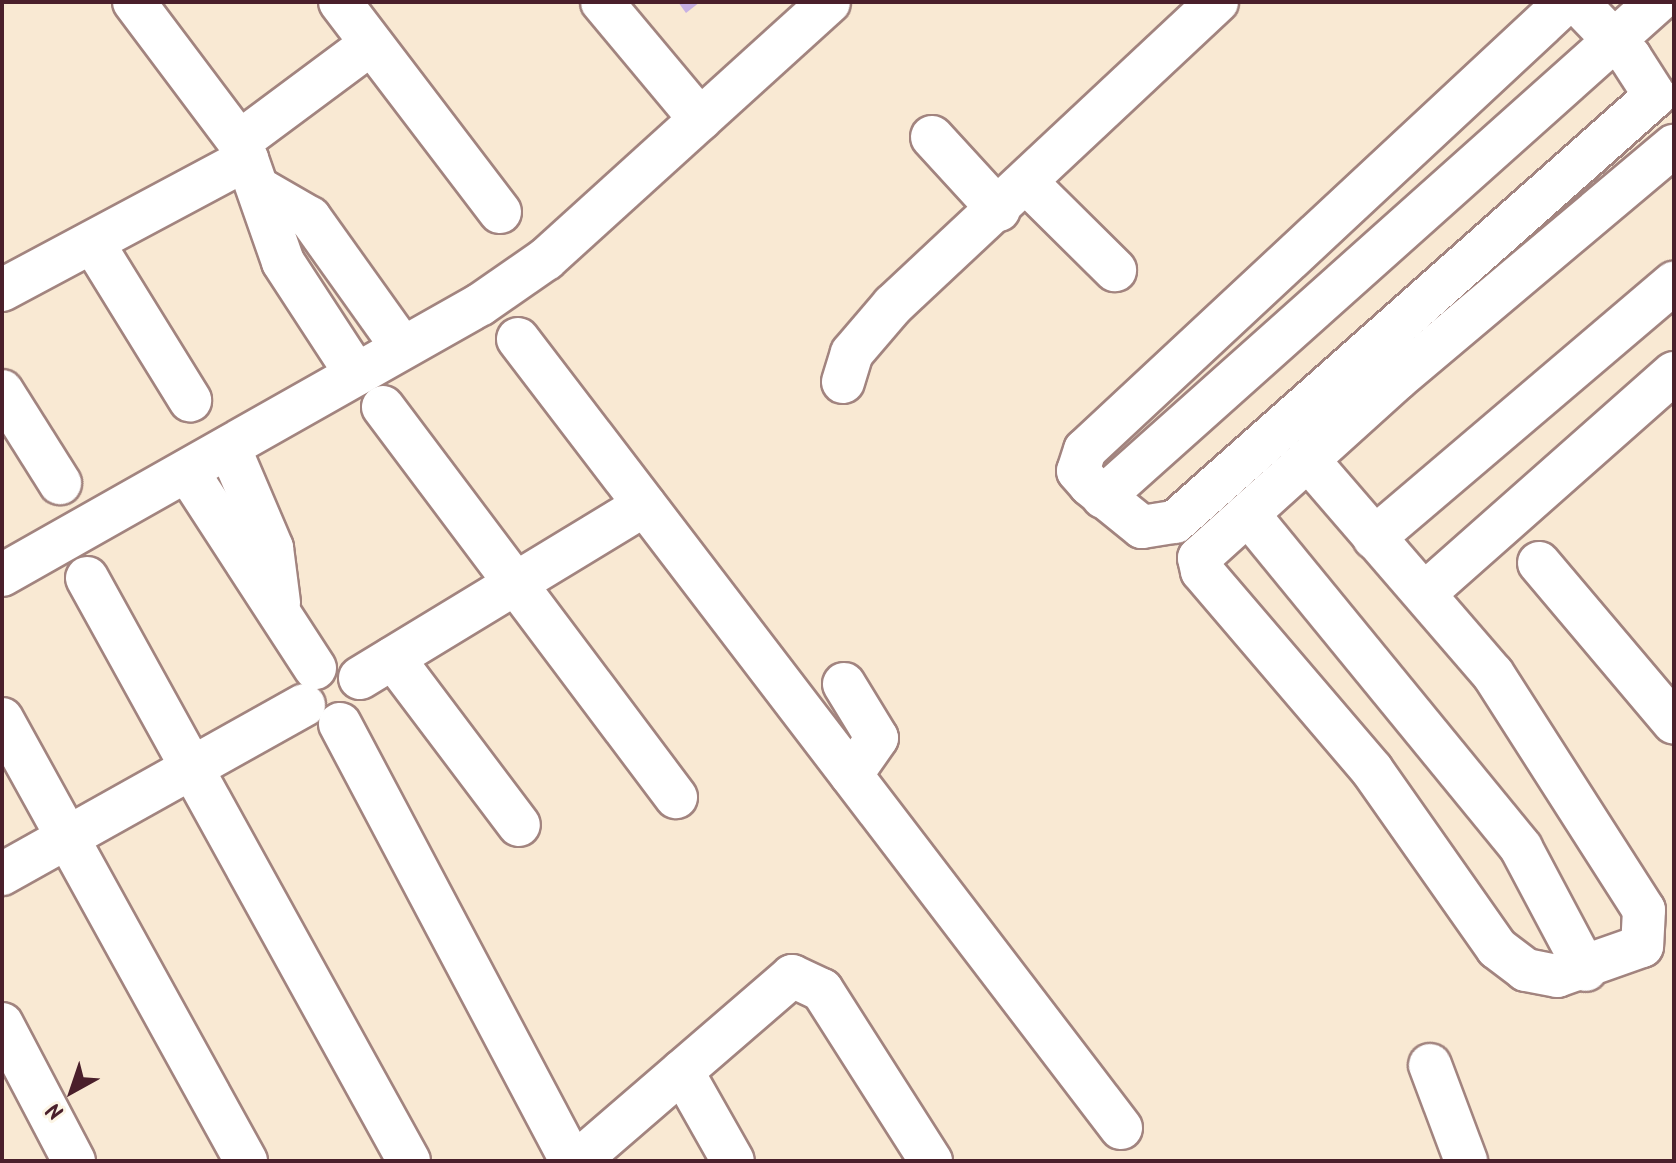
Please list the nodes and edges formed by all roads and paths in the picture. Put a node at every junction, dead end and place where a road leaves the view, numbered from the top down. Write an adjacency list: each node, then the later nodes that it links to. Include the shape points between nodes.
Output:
1 (134, 2): 14 (street)
2 (340, 2): 10 (street)
3 (602, 2): 11 (street)
4 (829, 2): 11 (street)
5 (1217, 2): 15 (street)
6 (1566, 2): 33 (street, via 1085,450 1078,471)
7 (1577, 2): 9 (street)
8 (1657, 2): 9 (street)
9 (1613, 39): 33 (street); 33 (street, via 1655,96 1438,294 1175,522 1142,527)
10 (371, 44): 14 (street); 16 (street)
11 (700, 119): 22 (street, via 546,259)
12 (932, 137): 15 (street)
13 (1674, 146): 30 (street)
14 (250, 164): 17 (street); 22 (street, via 310,218); 24 (street, via 283,262)
15 (1013, 197): 18 (street); 25 (street, via 893,305 852,353)
16 (500, 212)
17 (93, 243): 20 (street); 27 (street)
18 (1115, 270)
19 (1674, 283): 36 (street)
20 (2, 290)
21 (518, 339): 34 (street)
22 (402, 347): 24 (street)
23 (1674, 373): 41 (street)
24 (356, 374): 29 (street)
25 (843, 382)
26 (2, 391): 32 (street)
27 (190, 400)
28 (383, 407): 40 (street)
29 (229, 447): 31 (street); 42 (street, via 272,548)
30 (1309, 461): 35 (street); 36 (street)
31 (187, 471): 38 (street); 42 (street, via 247,570)
32 (60, 483)
33 (1103, 497)
34 (644, 505): 40 (street); 50 (street)
35 (1248, 514): 55 (street, via 1521,848); 55 (street, via 1199,558 1202,571 1372,770 1497,948 1526,970 1557,976)
36 (1374, 538): 41 (street)
37 (1539, 563): 47 (street)
38 (2, 575)
39 (87, 578): 49 (street)
40 (514, 581): 43 (street); 51 (street)
41 (1425, 593): 55 (street, via 1493,674 1644,910 1642,946)
42 (279, 603): 45 (street)
43 (377, 668): 45 (street, via 340,664); 48 (street, via 359,711); 52 (street)
44 (844, 684): 50 (street, via 877,738)
45 (310, 686): 48 (street, via 326,724); 49 (street)
46 (2, 719): 53 (street)
47 (1674, 723)
48 (340, 724): 63 (street)
49 (191, 766): 53 (street); 62 (street)
50 (851, 775): 59 (street)
51 (676, 797)
52 (519, 825)
53 (68, 838): 54 (street); 61 (street)
54 (2, 874)
55 (1586, 970)
56 (2, 1024): 60 (street)
57 (1430, 1065): 67 (street)
58 (682, 1071): 64 (street); 65 (street); 66 (street, via 776,986 804,977 822,990)
59 (1121, 1128)
60 (74, 1161)
61 (246, 1161)
62 (409, 1161)
63 (571, 1161)
64 (578, 1161)
65 (733, 1161)
66 (931, 1161)
67 (1466, 1161)

